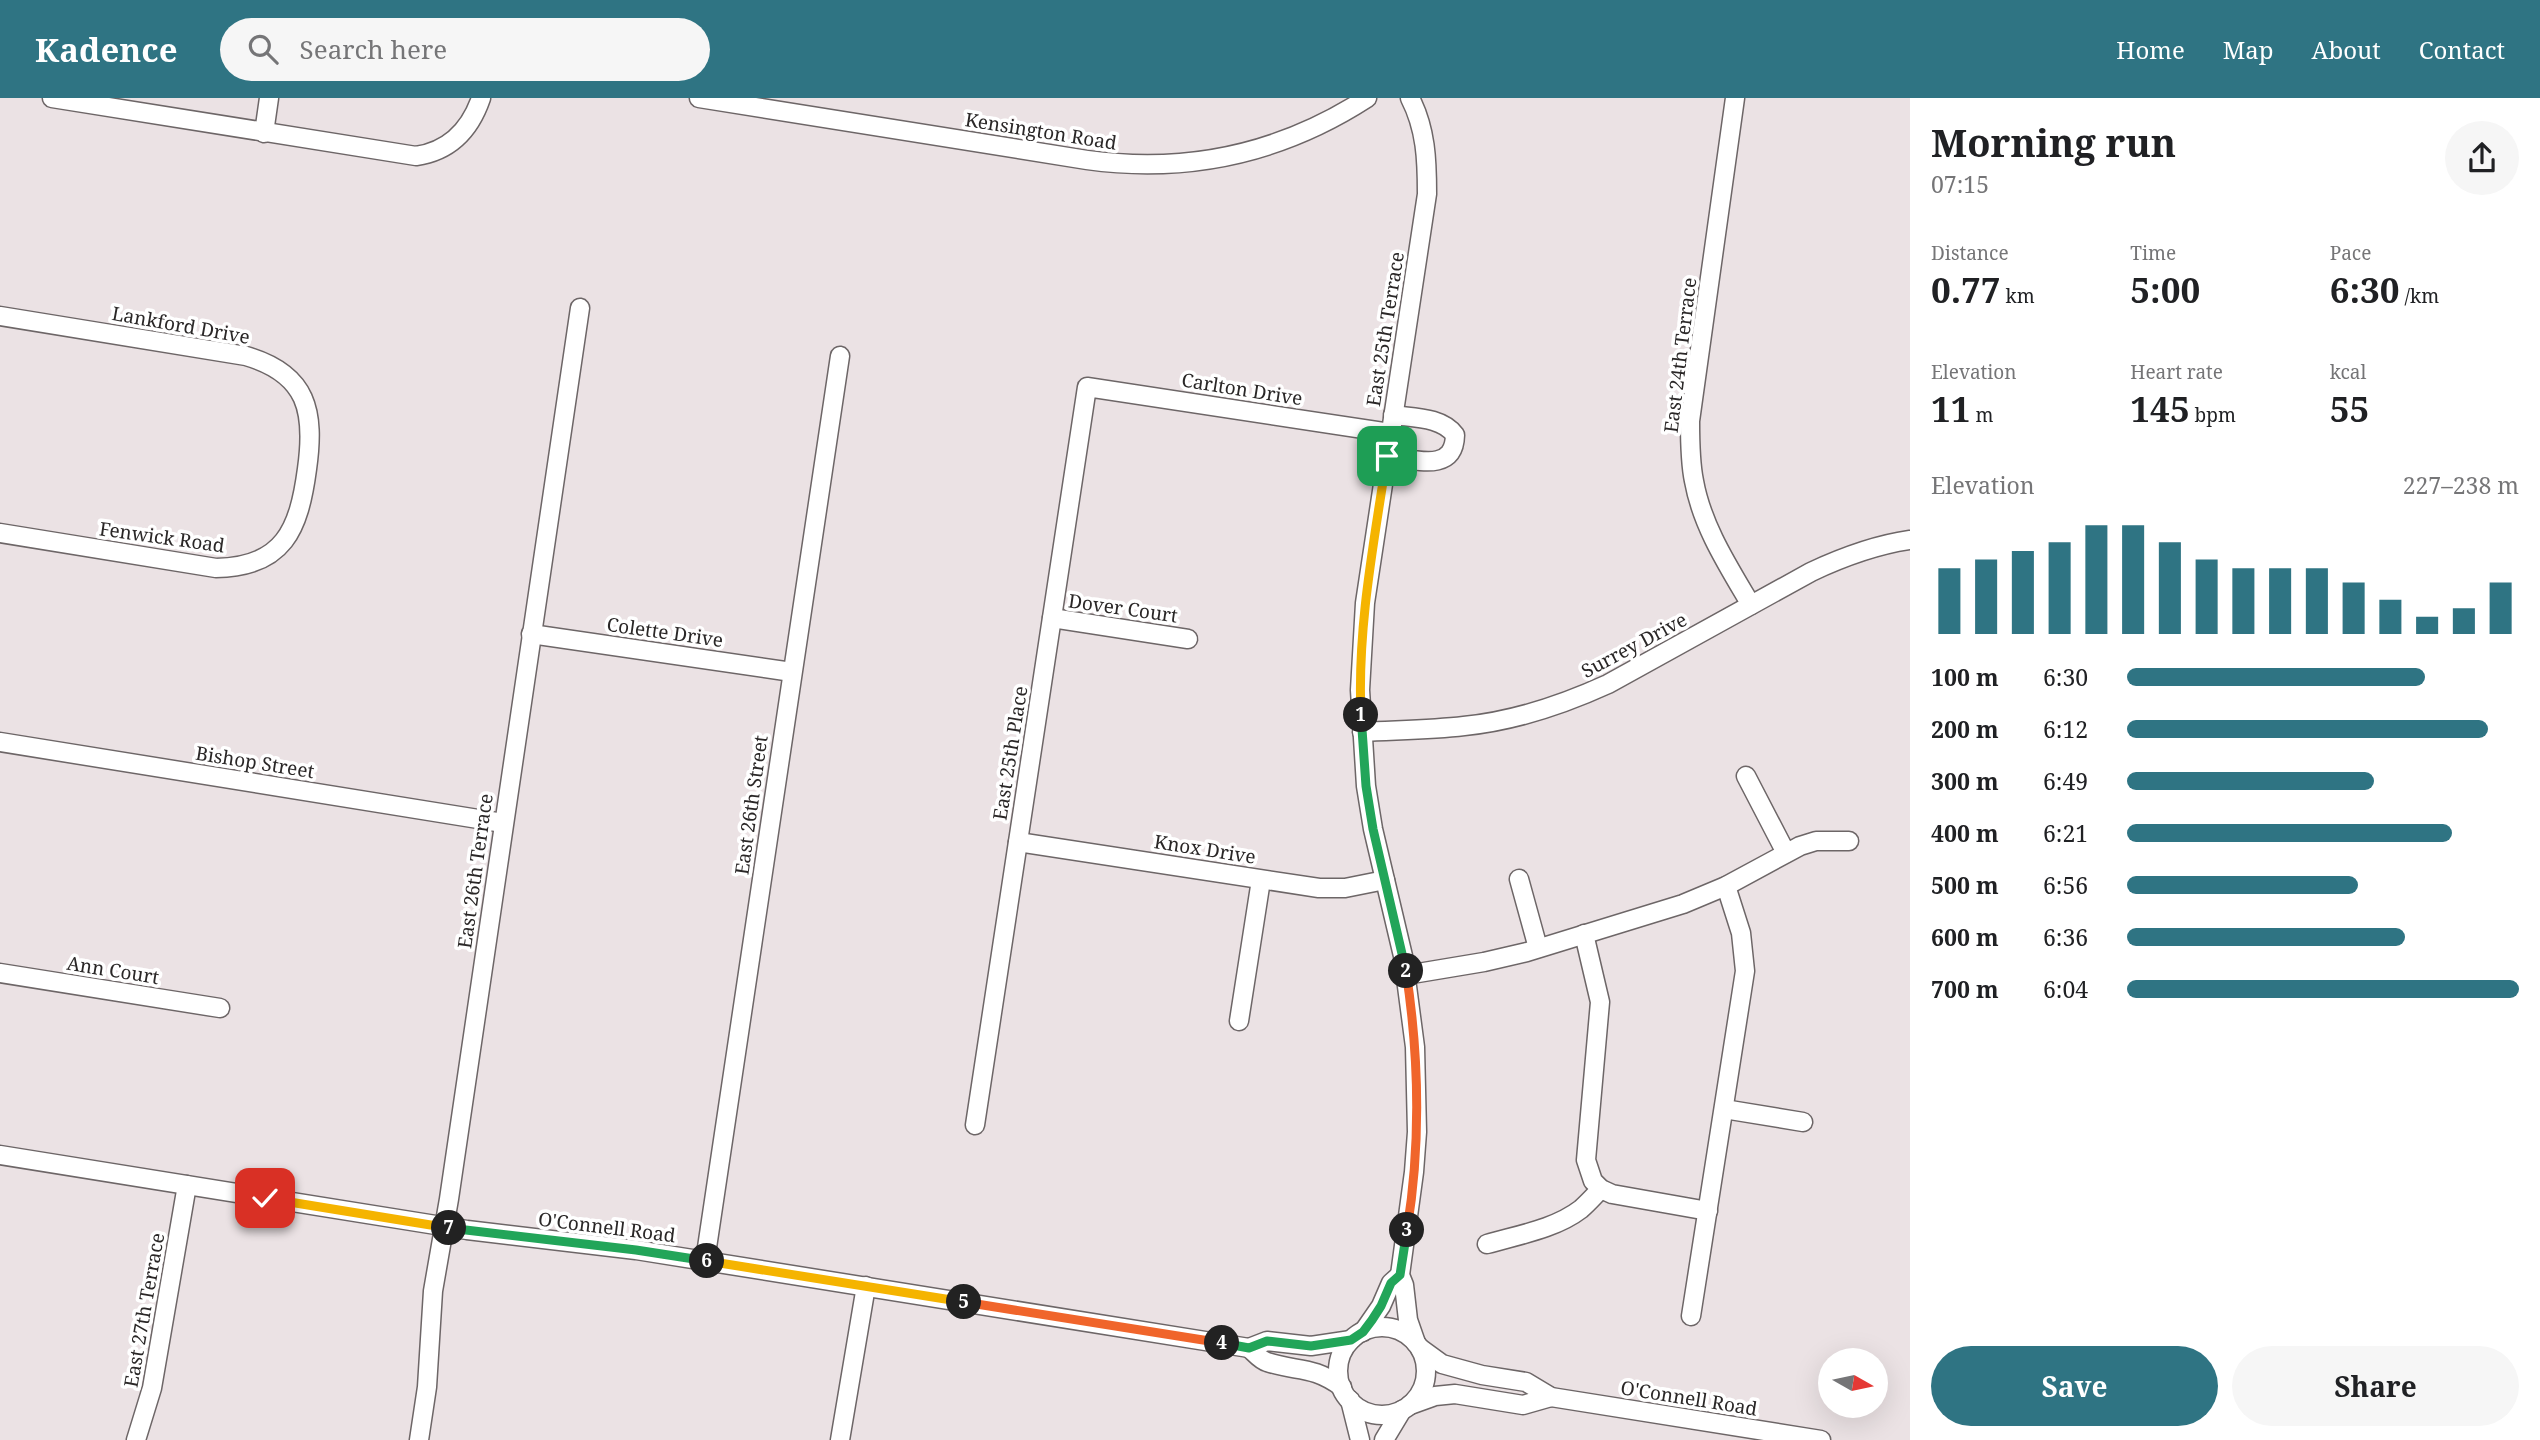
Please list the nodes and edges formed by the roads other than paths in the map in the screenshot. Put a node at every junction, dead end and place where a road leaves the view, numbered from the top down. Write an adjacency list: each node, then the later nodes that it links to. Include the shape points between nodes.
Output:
1 (52, 98): 8 (street)
2 (269, 98): 9 (street)
3 (481, 98): 9 (street, via 456,140 433,153 404,156)
4 (699, 98): 5 (street, Kensington Road, via 1087,160 1145,165 1201,162 1255,151 1319,126)
5 (1367, 98)
6 (1410, 98): 14 (street, East 25th Terrace, via 1427,151 1427,194)
7 (1735, 98): 20 (street, East 24th Terrace, via 1690,421 1690,449 1704,516)
8 (122, 104): 9 (street)
9 (264, 133)
10 (580, 308): 22 (street, East 26th Terrace)
11 (0, 316): 17 (street, Lankford Drive, via 262,360 278,369 303,397 312,435)
12 (840, 356): 24 (street, East 26th Street)
13 (1087, 387): 15 (street, Carlton Drive); 21 (street, East 25th Place)
14 (1393, 415): 15 (street, East 25th Terrace); 16 (street, via 1450,427 1455,445 1442,461)
15 (1391, 433): 16 (street, East 25th Terrace)
16 (1387, 456): 25 (street, East 25th Terrace, via 1365,603)
17 (306, 476): 18 (street, Fenwick Road, via 301,511 284,541 271,554 236,568)
18 (0, 533)
19 (1910, 540): 20 (street, Surrey Drive, via 1841,558)
20 (1751, 605): 25 (street, Surrey Drive, via 1608,684 1544,710 1465,726)
21 (1052, 618): 23 (street, Dover Court); 30 (street, East 25th Place)
22 (531, 634): 24 (street, Colette Drive); 28 (street, East 26th Terrace)
23 (1188, 639)
24 (792, 672): 51 (street, East 26th Street)
25 (1362, 732): 34 (street, East 25th Terrace, via 1368,797)
26 (0, 742): 28 (street, Bishop Street)
27 (1746, 776): 31 (street)
28 (503, 823): 49 (street, East 26th Terrace)
29 (1849, 841): 31 (street, via 1816,841)
30 (1018, 842): 33 (street, Knox Drive); 44 (street, East 25th Place)
31 (1786, 853): 35 (street)
32 (1519, 879): 37 (street)
33 (1261, 880): 34 (street, Knox Drive, via 1319,888); 41 (street)
34 (1385, 880): 39 (street, East 25th Terrace)
35 (1726, 886): 36 (street); 42 (street, via 1741,933 1745,971)
36 (1584, 934): 37 (street); 47 (street, via 1600,1002 1586,1160)
37 (1538, 948): 39 (street)
38 (0, 973): 40 (street, Ann Court)
39 (1406, 975): 52 (street, East 25th Terrace, via 1415,1047 1417,1132)
40 (220, 1008)
41 (1239, 1021)
42 (1724, 1109): 43 (street); 48 (street)
43 (1803, 1122)
44 (975, 1125)
45 (0, 1155): 46 (street, O'Connell Road)
46 (187, 1185): 49 (street, O'Connell Road); 61 (street, East 27th Terrace, via 152,1388)
47 (1601, 1189): 48 (street, via 1626,1198); 50 (street, via 1569,1217)
48 (1708, 1211): 54 (street)
49 (445, 1227): 51 (street, O'Connell Road); 62 (street, East 26th Terrace, via 433,1291)
50 (1487, 1244)
51 (705, 1261): 53 (street, O'Connell Road)
52 (1400, 1275): 55 (street, East 25th Terrace); 56 (street, East 25th Terrace)
53 (866, 1286): 57 (street, O'Connell Road); 63 (street)
54 (1691, 1316)
55 (1357, 1336): 56 (street, via 1388,1327); 57 (street, O'Connell Road, via 1311,1346 1267,1341); 58 (street, via 1343,1350 1340,1362)
56 (1418, 1346): 59 (street, O'Connell Road, via 1442,1364 1526,1382); 60 (street, via 1425,1377 1421,1391)
57 (1249, 1348): 58 (street, O'Connell Road, via 1264,1361 1323,1375)
58 (1346, 1394): 60 (street, via 1374,1414); 64 (street)
59 (1551, 1397): 60 (street, O'Connell Road, via 1523,1405 1455,1394); 66 (street, O'Connell Road)
60 (1405, 1408): 65 (street)
61 (136, 1440)
62 (419, 1440)
63 (840, 1440)
64 (1360, 1440)
65 (1384, 1440)
66 (1821, 1440)

